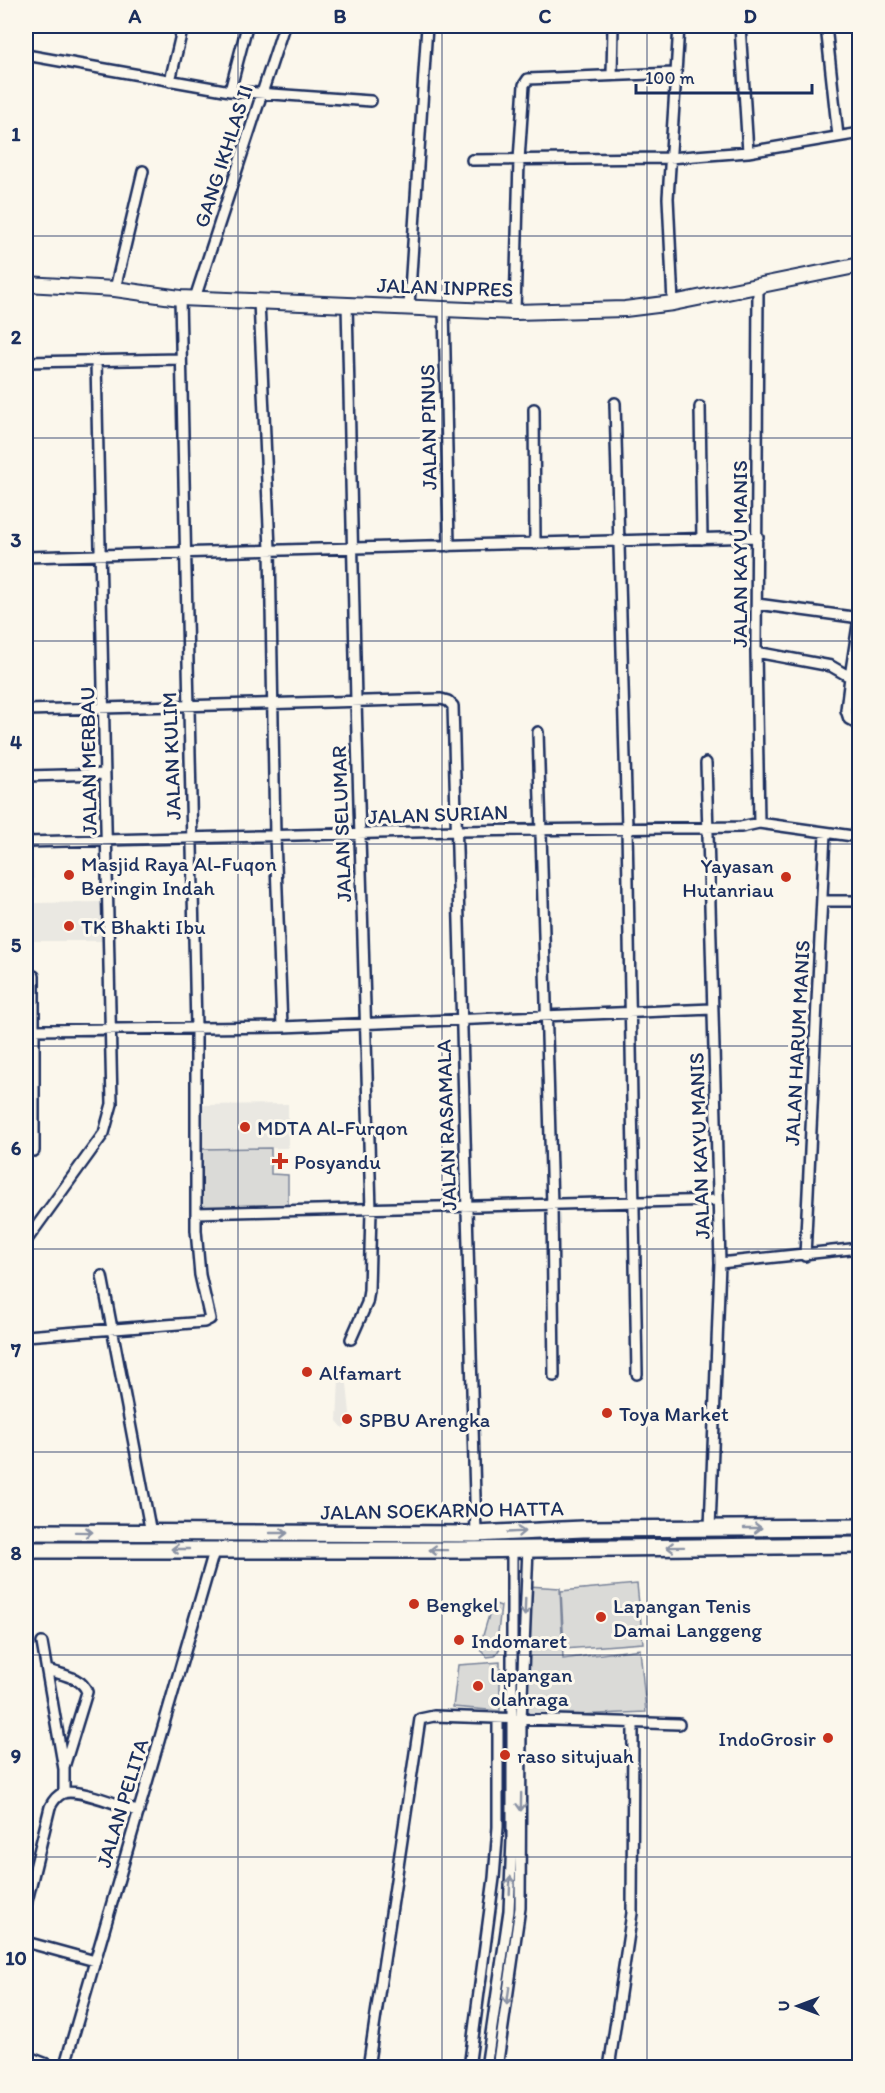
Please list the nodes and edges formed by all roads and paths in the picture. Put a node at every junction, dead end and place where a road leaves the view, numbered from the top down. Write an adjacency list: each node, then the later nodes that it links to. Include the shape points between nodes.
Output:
1 (183, 26): 12 (street)
2 (247, 26): 13 (street)
3 (285, 26): 14 (street, GANG IKHLAS II)
4 (427, 26): 32 (street)
5 (613, 26): 11 (street)
6 (678, 26): 10 (street)
7 (740, 26): 18 (street)
8 (826, 26): 17 (street)
9 (26, 56): 12 (street)
10 (674, 73): 11 (street); 19 (street)
11 (612, 75): 21 (street, via 528,79 522,95)
12 (171, 81): 13 (street)
13 (230, 91): 14 (street)
14 (262, 94): 15 (street); 28 (street, GANG IKHLAS II)
15 (371, 101)
16 (860, 133): 17 (street)
17 (838, 136): 18 (street)
18 (748, 152): 19 (street)
19 (669, 158): 21 (street); 30 (street)
20 (472, 160): 21 (street)
21 (519, 160): 34 (street)
22 (143, 171): 26 (street)
23 (860, 265): 25 (main road, JALAN INPRES)
24 (26, 284): 26 (main road, JALAN INPRES)
25 (758, 286): 30 (main road, JALAN INPRES); 41 (street, JALAN KAYU MANIS)
26 (115, 289): 27 (main road, JALAN INPRES)
27 (180, 298): 28 (main road, JALAN INPRES); 35 (street, JALAN KULIM)
28 (195, 298): 29 (main road, JALAN INPRES)
29 (259, 301): 31 (main road, JALAN INPRES); 47 (street)
30 (673, 303): 34 (main road, JALAN INPRES, via 625,309)
31 (347, 304): 32 (main road, JALAN INPRES); 46 (street, JALAN SELUMAR)
32 (409, 306): 33 (main road, JALAN INPRES)
33 (444, 307): 34 (main road, JALAN INPRES); 45 (street, JALAN PINUS)
34 (515, 312)
35 (180, 359): 36 (street); 48 (street, JALAN KULIM)
36 (96, 361): 37 (street); 49 (street, JALAN MERBAU)
37 (26, 362)
38 (615, 403): 43 (street)
39 (700, 407): 42 (street)
40 (534, 409): 44 (street)
41 (758, 537): 42 (street); 51 (street, JALAN KAYU MANIS)
42 (702, 539): 43 (street)
43 (620, 541): 44 (street); 67 (street)
44 (536, 544): 45 (street)
45 (449, 546): 46 (street)
46 (354, 548): 47 (street); 55 (street, JALAN SELUMAR)
47 (270, 549): 48 (street); 56 (street)
48 (185, 551): 49 (street); 57 (street, JALAN KULIM)
49 (101, 553): 50 (street); 58 (street, JALAN MERBAU)
50 (26, 557)
51 (757, 604): 52 (street); 53 (street, JALAN KAYU MANIS)
52 (859, 618): 54 (street)
53 (756, 652): 54 (street, via 831,666); 65 (street, JALAN KAYU MANIS)
54 (850, 676): 60 (street, via 846,710 849,719)
55 (356, 702): 56 (street); 69 (street, JALAN RASAMALA, via 441,699 453,706); 71 (street, JALAN SELUMAR)
56 (272, 704): 57 (street); 72 (street)
57 (188, 706): 58 (street); 74 (street, JALAN KULIM)
58 (104, 708): 59 (street); 63 (street, JALAN MERBAU)
59 (26, 710)
60 (860, 725)
61 (538, 732): 68 (street)
62 (706, 763): 66 (street, JALAN KAYU MANIS)
63 (105, 774): 64 (street); 75 (street, JALAN MERBAU)
64 (26, 776)
65 (759, 823): 66 (street, JALAN SURIAN); 70 (street, JALAN SURIAN)
66 (707, 827): 67 (street, JALAN SURIAN); 80 (street, JALAN KAYU MANIS)
67 (627, 828): 68 (street, JALAN SURIAN); 81 (street)
68 (539, 830): 69 (street, JALAN SURIAN); 82 (street)
69 (456, 831): 71 (street, JALAN SURIAN); 83 (street, JALAN RASAMALA)
70 (825, 832): 73 (street, JALAN SURIAN); 77 (street, JALAN HARUM MANIS)
71 (360, 835): 72 (street, JALAN SURIAN); 84 (street, JALAN SELUMAR)
72 (275, 836): 74 (street, JALAN SURIAN); 85 (street)
73 (860, 837)
74 (192, 838): 75 (street, JALAN SURIAN); 86 (street, JALAN KULIM)
75 (107, 840): 76 (street, JALAN SURIAN); 88 (street, JALAN MERBAU)
76 (26, 842)
77 (823, 901): 78 (street); 99 (street, JALAN HARUM MANIS)
78 (860, 901)
79 (34, 976): 87 (street)
80 (712, 1010): 81 (street); 91 (street, JALAN KAYU MANIS)
81 (631, 1012): 82 (street); 92 (street)
82 (546, 1017): 83 (street); 93 (street)
83 (460, 1021): 84 (street); 94 (street, JALAN RASAMALA)
84 (366, 1024): 85 (street); 95 (street, JALAN SELUMAR)
85 (282, 1027): 86 (street)
86 (196, 1028): 88 (street); 96 (street, JALAN KULIM)
87 (34, 1030): 88 (street); 89 (street)
88 (111, 1031): 97 (street, JALAN MERBAU, via 112,1104 108,1125)
89 (30, 1101): 90 (street)
90 (34, 1151)
91 (718, 1200): 92 (street); 100 (street, JALAN KAYU MANIS)
92 (635, 1203): 93 (street); 105 (street)
93 (552, 1205): 94 (street); 106 (street)
94 (467, 1207): 95 (street); 111 (street, JALAN RASAMALA)
95 (371, 1210): 96 (street); 104 (street, JALAN SELUMAR, via 369,1291)
96 (196, 1213): 102 (street, JALAN KULIM, via 200,1275 210,1319)
97 (26, 1241)
98 (860, 1248): 99 (street)
99 (805, 1256): 100 (street)
100 (720, 1263): 108 (street, JALAN KAYU MANIS)
101 (102, 1276): 102 (street)
102 (113, 1330): 103 (street); 110 (street)
103 (26, 1336)
104 (351, 1339)
105 (637, 1374)
106 (554, 1376)
107 (860, 1527): 108 (main road, JALAN SOEKARNO HATTA, one-way to 107)
108 (710, 1528): 111 (main road, JALAN SOEKARNO HATTA, one-way to 108)
109 (26, 1532): 110 (main road, JALAN SOEKARNO HATTA, one-way to 110)
110 (151, 1533): 111 (main road, JALAN SOEKARNO HATTA, one-way to 111)
111 (476, 1534)
112 (860, 1545): 114 (main road, JALAN SOEKARNO HATTA, one-way to 114)
113 (215, 1548): 114 (main road, JALAN SOEKARNO HATTA, one-way to 113); 115 (main road, JALAN SOEKARNO HATTA, one-way to 115); 124 (street, JALAN PELITA)
114 (520, 1549): 119 (street, one-way to 119); 119 (street)
115 (26, 1550)
116 (42, 1643): 117 (street)
117 (48, 1670): 122 (street); 122 (street, via 78,1681 87,1692)
118 (498, 1720): 119 (street); 125 (street); 137 (street, via 434,1716 420,1719 417,1725)
119 (517, 1720): 121 (street); 126 (street)
120 (679, 1724): 121 (street)
121 (633, 1725): 141 (street, via 632,1913)
122 (64, 1769): 123 (street)
123 (64, 1793): 124 (street); 127 (street, via 50,1807)
124 (139, 1812): 131 (street, JALAN PELITA)
125 (497, 1840): 126 (street); 128 (street)
126 (516, 1840): 129 (street, one-way to 126); 140 (street, one-way to 140, via 520,1908)
127 (26, 1905)
128 (491, 1907): 129 (street); 132 (street)
129 (508, 1911): 133 (street)
130 (26, 1942): 131 (street)
131 (95, 1961): 136 (street, JALAN PELITA)
132 (476, 2016): 133 (street); 138 (street)
133 (494, 2019): 139 (street)
134 (26, 2056): 135 (street)
135 (57, 2067)
136 (64, 2067)
137 (368, 2067)
138 (469, 2067)
139 (486, 2067)
140 (497, 2067)
141 (609, 2067)

